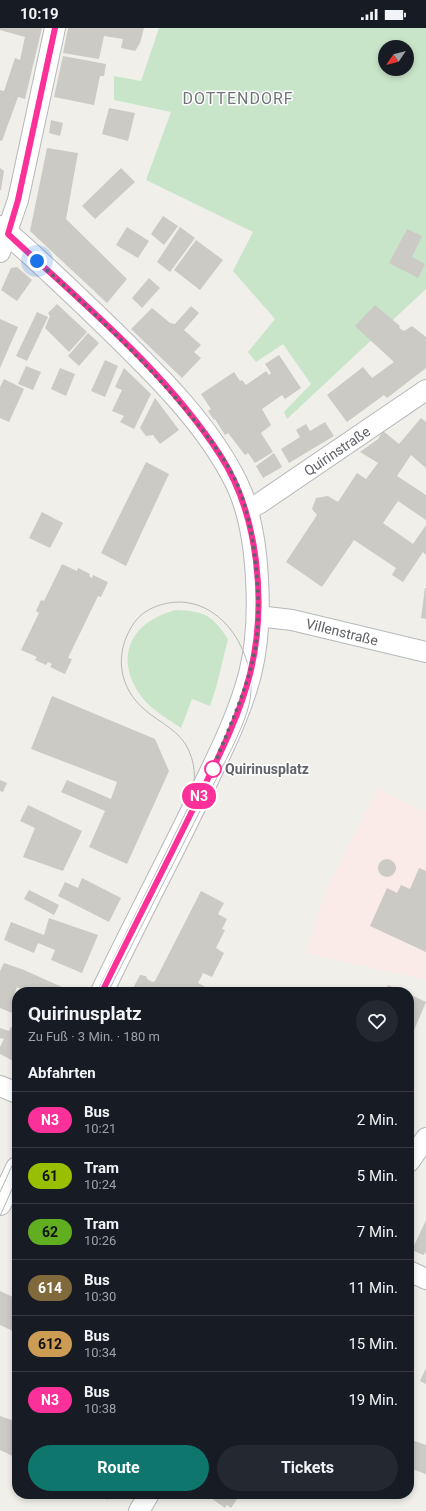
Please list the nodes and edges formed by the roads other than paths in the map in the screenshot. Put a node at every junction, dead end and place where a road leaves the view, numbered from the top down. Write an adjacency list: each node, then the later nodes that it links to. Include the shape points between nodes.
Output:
1 (55, 28): 2 (street, via 18,200)
2 (3, 238): 4 (main road, via 88,307 147,365 220,454 237,485)
3 (426, 390): 4 (street, Quirinstraße)
4 (246, 511): 5 (main road, via 255,564)
5 (258, 616): 6 (street, Villenstraße, via 292,620); 7 (main road, via 256,644 249,676 223,745)
6 (426, 652)
7 (104, 987)
8 (0, 1086): 9 (street)
9 (12, 1091)
10 (426, 1138): 11 (street)
11 (414, 1155)
12 (12, 1179): 13 (main road)
13 (0, 1204)
14 (414, 1273): 15 (street)
15 (426, 1279)
16 (146, 1499): 17 (street)
17 (139, 1511)

